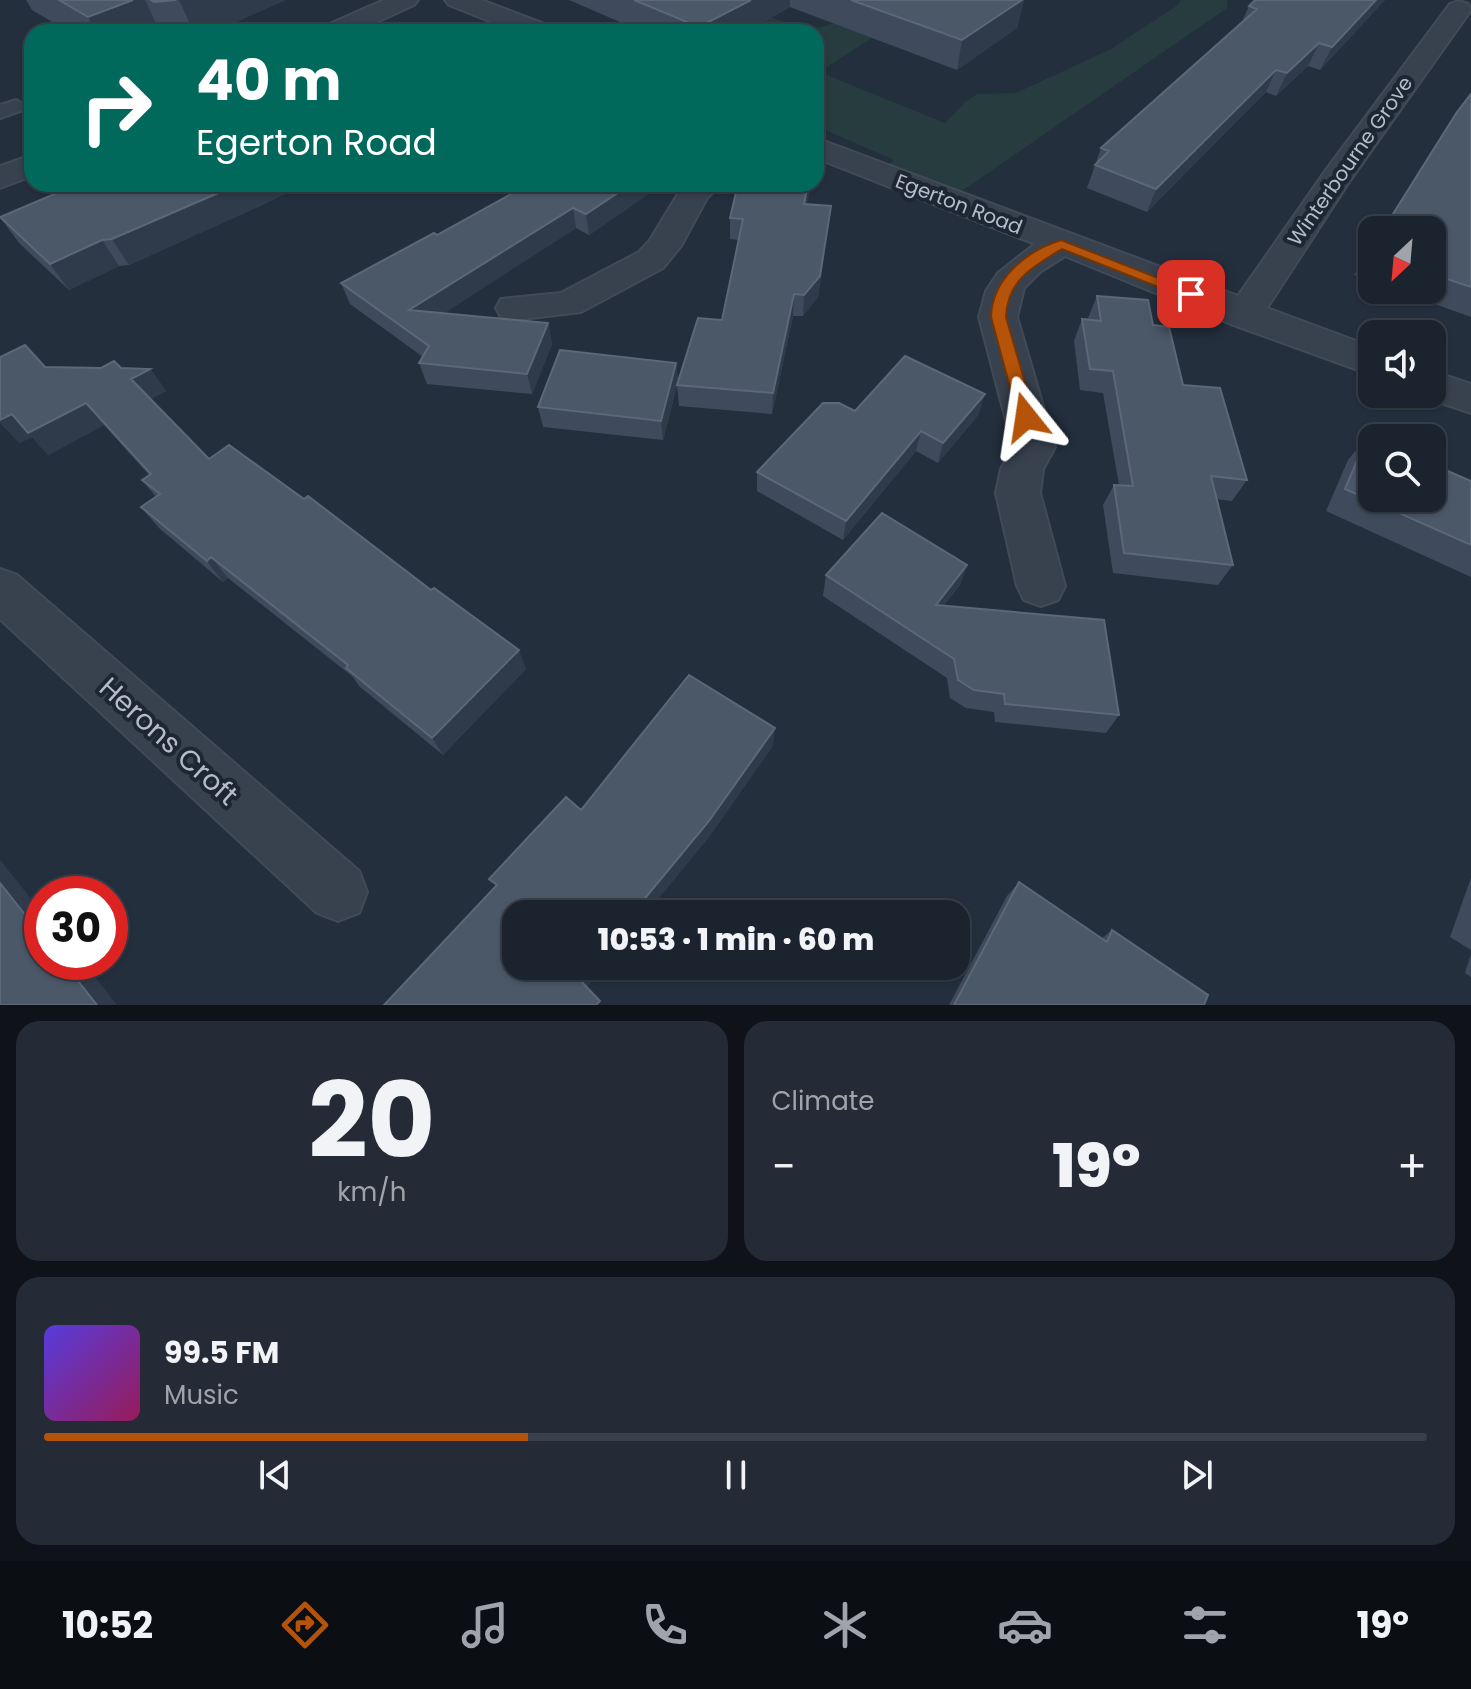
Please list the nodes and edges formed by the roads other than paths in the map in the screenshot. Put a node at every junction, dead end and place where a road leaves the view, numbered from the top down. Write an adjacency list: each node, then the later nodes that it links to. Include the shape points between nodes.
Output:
1 (405, 0): 4 (street)
2 (458, 0): 5 (street)
3 (1459, 9): 12 (street, Winterbourne Grove)
4 (352, 24)
5 (520, 24)
6 (824, 150): 10 (street, Egerton Road)
7 (24, 168): 8 (street)
8 (0, 178)
9 (694, 192): 11 (street, via 651,260 568,304)
10 (1061, 244): 12 (street, Egerton Road); 16 (street, via 1022,267 1005,287 998,317 1034,447 1022,469 1018,493)
11 (514, 308)
12 (1244, 315): 13 (street, Egerton Road)
13 (1358, 357)
14 (1446, 390): 15 (street)
15 (1471, 399)
16 (1041, 586)
17 (0, 589): 18 (street, Herons Croft)
18 (338, 892)

